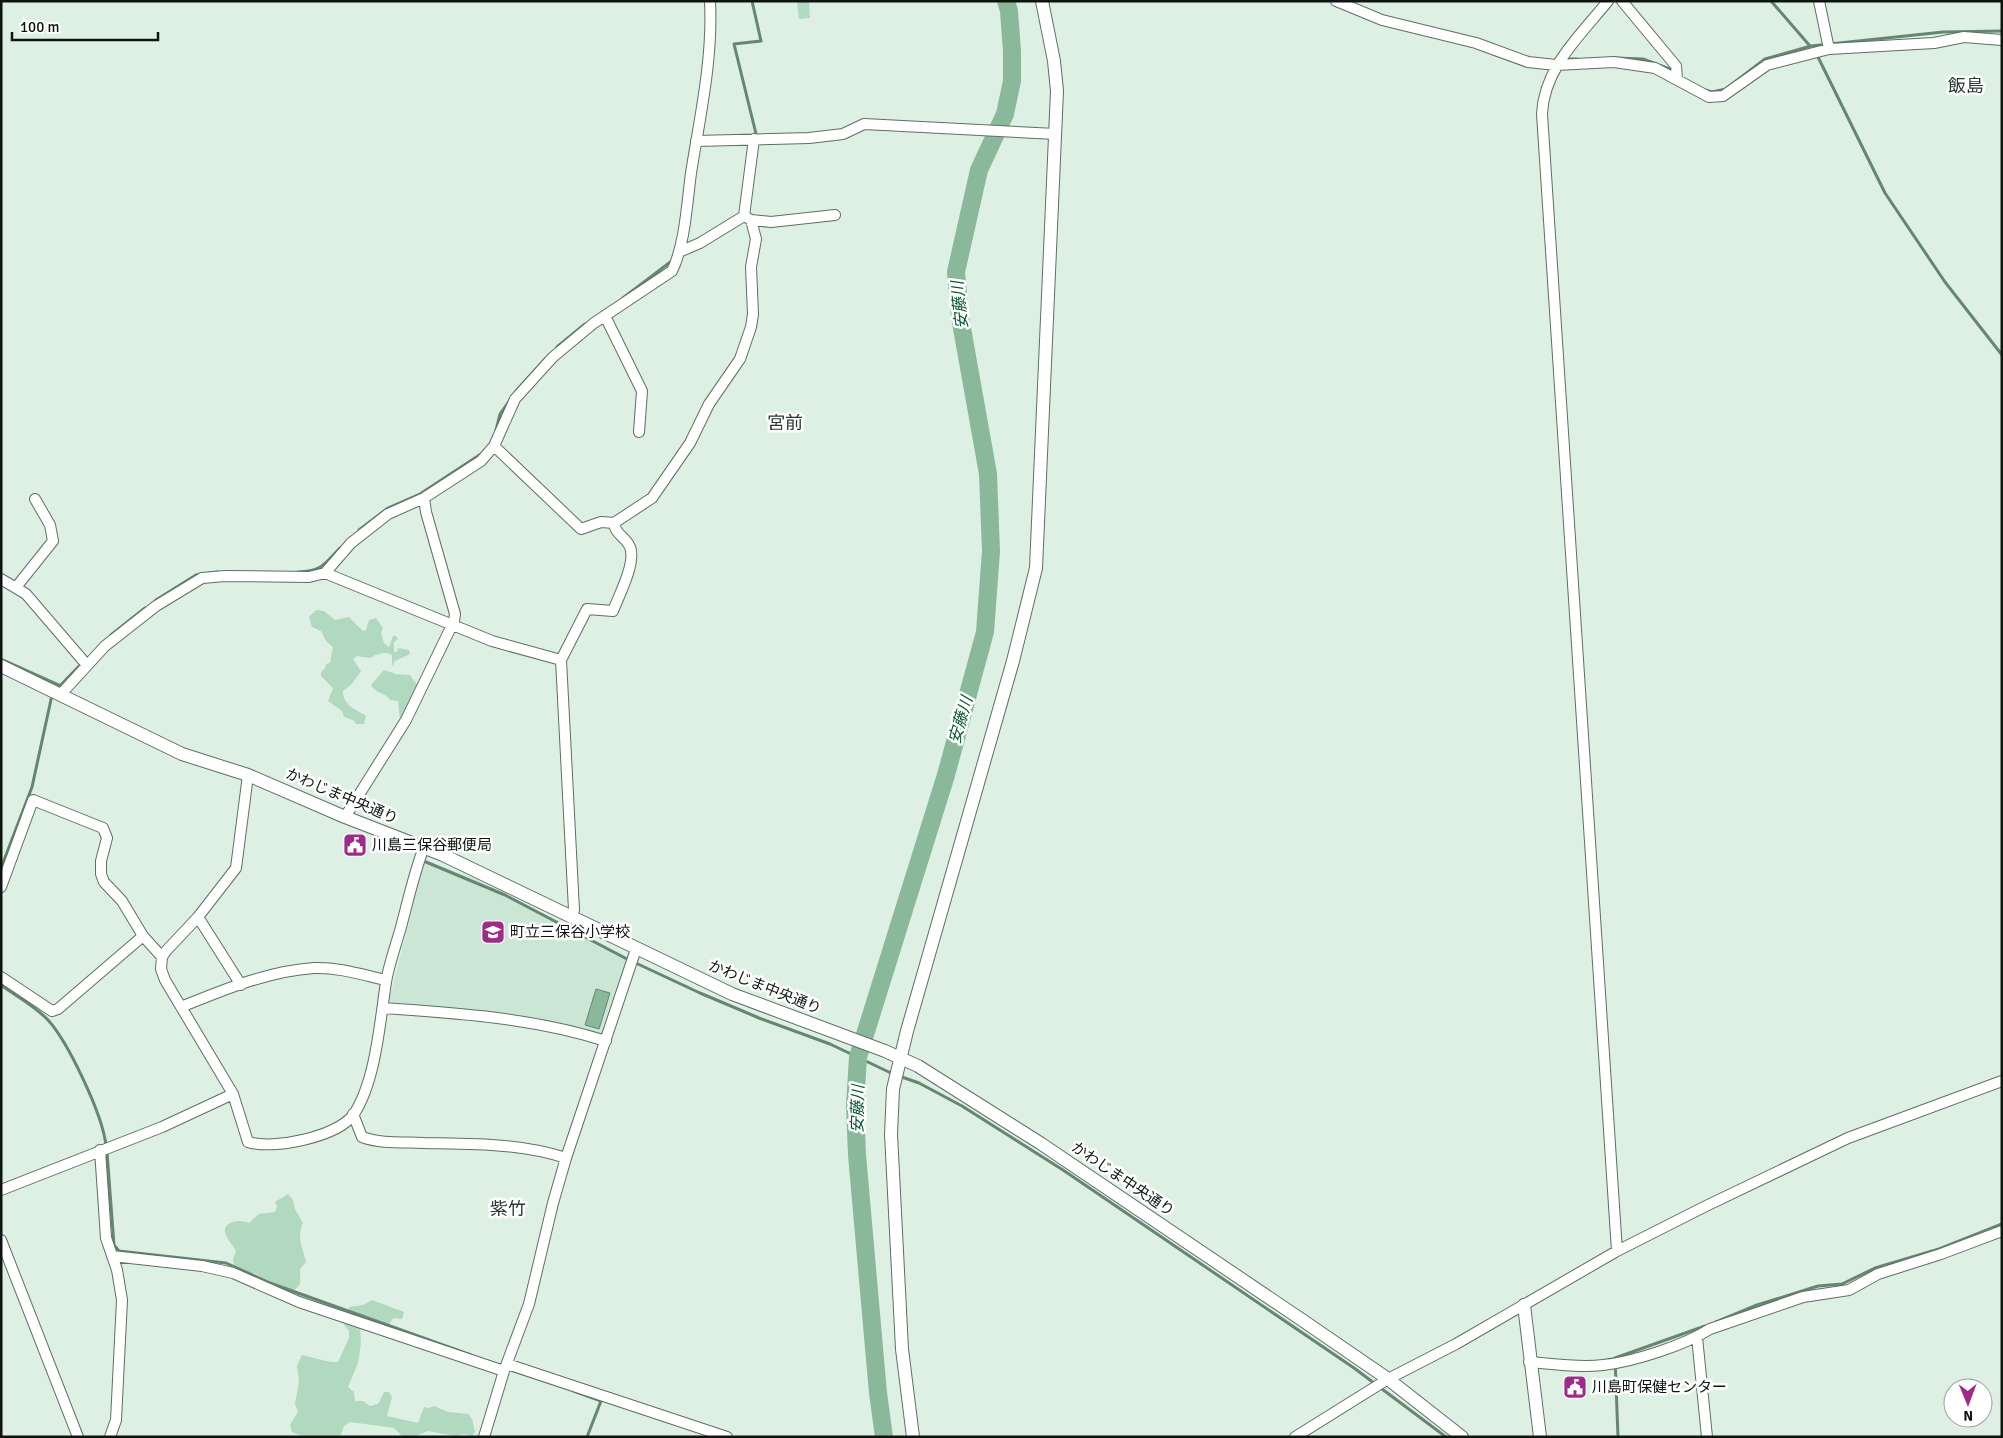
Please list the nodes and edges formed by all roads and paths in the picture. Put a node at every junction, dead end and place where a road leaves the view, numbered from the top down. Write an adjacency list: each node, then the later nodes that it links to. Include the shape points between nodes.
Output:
1 (710, 1): 13 (street, via 711,37)
2 (1042, 1): 11 (street, via 1056,75)
3 (1336, 1): 9 (street, via 1396,25 1476,43 1528,62)
4 (1608, 1): 9 (street)
5 (1622, 1): 10 (street, via 1676,66)
6 (1819, 1): 8 (street)
7 (2002, 40): 8 (street, via 1964,38 1934,43)
8 (1829, 49): 10 (street, via 1767,65 1723,96 1709,97)
9 (1556, 65): 10 (street, via 1640,64); 55 (street, via 1544,95 1542,114)
10 (1677, 78)
11 (1056, 134): 12 (street, via 864,124 843,134); 46 (street, via 1039,519 1033,584)
12 (754, 139): 13 (street); 15 (street)
13 (696, 141): 16 (street)
14 (835, 215): 15 (street, via 771,222)
15 (747, 218): 16 (street); 22 (street, via 756,239 751,267 753,314 752,327 740,359 709,404 690,443 652,498)
16 (679, 252): 17 (street, via 672,271)
17 (605, 316): 18 (street, via 642,391); 19 (street, via 553,357 515,399)
18 (639, 432)
19 (494, 446): 20 (street, via 481,461); 22 (street, via 581,529 601,522)
20 (424, 498): 23 (street, via 388,514 372,526 351,543); 26 (street, via 455,614)
21 (35, 499): 25 (street, via 50,525 53,541)
22 (614, 523): 27 (street, via 632,549 631,565 613,611 587,609)
23 (325, 573): 26 (street); 28 (street, via 309,577 202,578 141,618)
24 (1, 578): 25 (street)
25 (17, 586): 28 (street)
26 (452, 625): 27 (street, via 492,641); 32 (street, via 406,720)
27 (561, 660): 36 (street, via 574,910)
28 (86, 664): 30 (street)
29 (1, 666): 30 (street, かわじま中央通り)
30 (61, 694): 31 (street, かわじま中央通り, via 182,754)
31 (248, 775): 32 (street, かわじま中央通り); 35 (street, via 236,868)
32 (345, 817): 33 (street, かわじま中央通り)
33 (424, 847): 36 (street, かわじま中央通り); 41 (street)
34 (1, 888): 37 (street, via 32,800 103,828 107,838 101,874 104,882 131,912)
35 (198, 917): 39 (street); 42 (street)
36 (571, 917): 38 (street, かわじま中央通り)
37 (143, 936): 39 (street); 40 (street, via 52,1011)
38 (636, 949): 45 (street); 46 (street, かわじま中央通り, via 732,994)
39 (162, 957): 43 (street, via 161,969 165,980)
40 (1, 977)
41 (386, 980): 42 (street, via 315,968); 44 (street)
42 (241, 985): 43 (street)
43 (181, 1007): 48 (street)
44 (383, 1008): 45 (street, via 502,1018); 49 (street, via 369,1074)
45 (606, 1041): 51 (street)
46 (900, 1058): 61 (street, かわじま中央通り, via 946,1083 1040,1143); 66 (street, via 893,1089 892,1169 902,1349)
47 (2002, 1081): 55 (street, via 1894,1119 1819,1150)
48 (233, 1094): 49 (street, via 248,1142 257,1145 317,1137 340,1126); 50 (street, via 162,1127)
49 (353, 1114): 51 (street, via 362,1137 370,1140 517,1146)
50 (100, 1150): 52 (street); 56 (street, via 106,1238)
51 (566, 1158): 60 (street, via 552,1202 529,1304)
52 (1, 1190)
53 (2002, 1230): 58 (street, via 1878,1274 1849,1290 1803,1297 1710,1329)
54 (1, 1240): 62 (street)
55 (1617, 1251): 57 (street)
56 (112, 1256): 60 (street, via 202,1266 233,1273 299,1302); 63 (street, via 122,1300 116,1420)
57 (1524, 1305): 59 (street); 61 (street)
58 (1697, 1337): 59 (street, via 1622,1362 1603,1365); 70 (street)
59 (1529, 1362): 69 (street)
60 (506, 1368): 64 (street); 65 (street)
61 (1388, 1380): 67 (street); 68 (street, かわじま中央通り)
62 (78, 1437)
63 (110, 1437)
64 (484, 1437)
65 (727, 1437)
66 (913, 1437)
67 (1295, 1437)
68 (1462, 1437)
69 (1540, 1437)
70 (1707, 1437)

